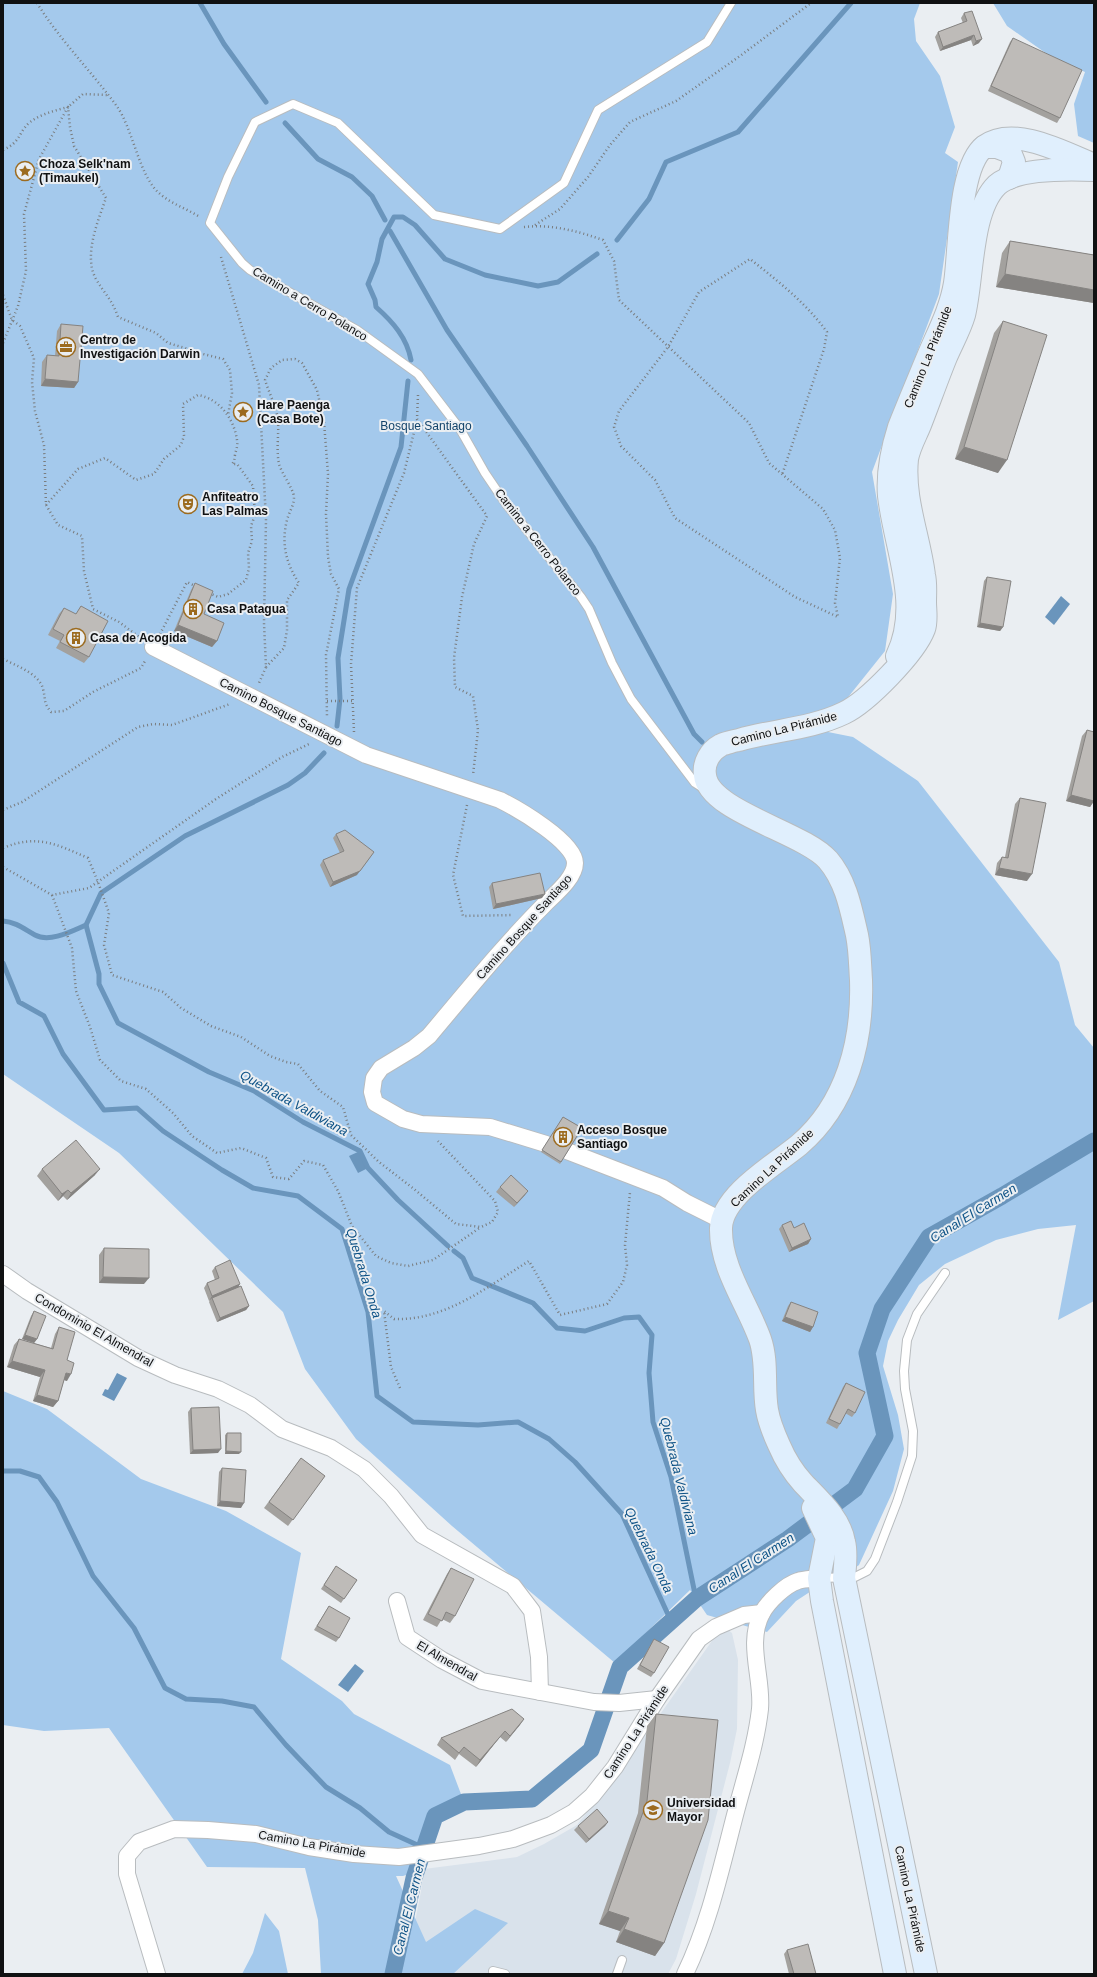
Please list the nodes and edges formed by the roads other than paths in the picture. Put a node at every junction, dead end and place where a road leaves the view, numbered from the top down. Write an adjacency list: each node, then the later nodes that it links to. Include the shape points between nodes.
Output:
1 (731, 3): 8 (lane, Camino a Cerro Polanco, via 707,42 598,110 564,183 500,229 434,215 338,124 293,104 255,122 210,223 250,270 357,330 418,374 460,429 506,504 557,565 589,609 625,688 647,722 695,783)
2 (984, 147): 3 (street, via 996,140 1016,139 1043,143); 5 (street, via 997,147 1010,152 1014,162); 7 (street, Camino La Pirámide, via 970,171 963,202 955,283 949,308 893,446 889,470 890,497 907,596 908,618 904,642)
3 (1094, 165)
4 (1094, 170): 5 (street, Camino La Pirámide, via 1049,170)
5 (1009, 178): 7 (street, Camino La Pirámide, via 998,185 983,208 976,228 963,318 907,456 909,506 925,576 926,627 906,657)
6 (153, 647): 9 (street, Camino Bosque Santiago, via 366,755 514,807 556,837 572,852 575,863 573,873 506,944 429,1036 381,1068 374,1078 372,1092 375,1103 403,1120 421,1124 490,1127)
7 (884, 680): 8 (street, Camino La Pirámide, via 859,705 842,714 818,723 746,738 715,749 704,769 707,784)
8 (717, 796): 11 (street, Camino La Pirámide, via 748,815 812,846 826,858 839,875 848,896 859,944 862,1001 857,1044 851,1065 834,1101 821,1121 801,1143 730,1203)
9 (546, 1144)
10 (567, 1151): 11 (street, via 662,1188)
11 (721, 1220): 14 (street, Camino La Pirámide, via 727,1266 740,1290 763,1352 767,1409 772,1430 792,1469 804,1483)
12 (945, 1273): 16 (lane, via 917,1314 907,1340 904,1371 913,1431 912,1456 898,1502 871,1565 860,1575)
13 (3, 1274): 19 (street, Condominio El Almendral, via 138,1358 175,1375 218,1389 250,1405 282,1429 331,1448 364,1469 391,1496 422,1535 513,1586 532,1611 539,1658)
14 (834, 1535): 15 (street); 16 (street, Camino La Pirámide, via 846,1545)
15 (818, 1578): 16 (lane); 18 (street, via 796,1582 779,1593); 27 (street)
16 (844, 1578): 28 (street, Camino La Pirámide)
17 (397, 1601): 19 (street, El Almendral, via 407,1637 442,1660 482,1681)
18 (762, 1613): 20 (street, Camino La Pirámide, via 744,1615 716,1627 699,1639); 26 (street, via 756,1628 755,1641 760,1708 755,1739 719,1875 696,1951)
19 (540, 1692): 20 (street, El Almendral, via 594,1702 619,1703)
20 (657, 1699): 23 (street, Camino La Pirámide, via 615,1767 592,1796 574,1812 551,1825 513,1839 399,1857 346,1853 256,1834 208,1830 174,1829 139,1842 127,1856 127,1874)
21 (622, 1960): 25 (lane)
22 (493, 1971): 24 (lane)
23 (157, 1974)
24 (505, 1974)
25 (618, 1974)
26 (685, 1974)
27 (895, 1974)
28 (926, 1974)

